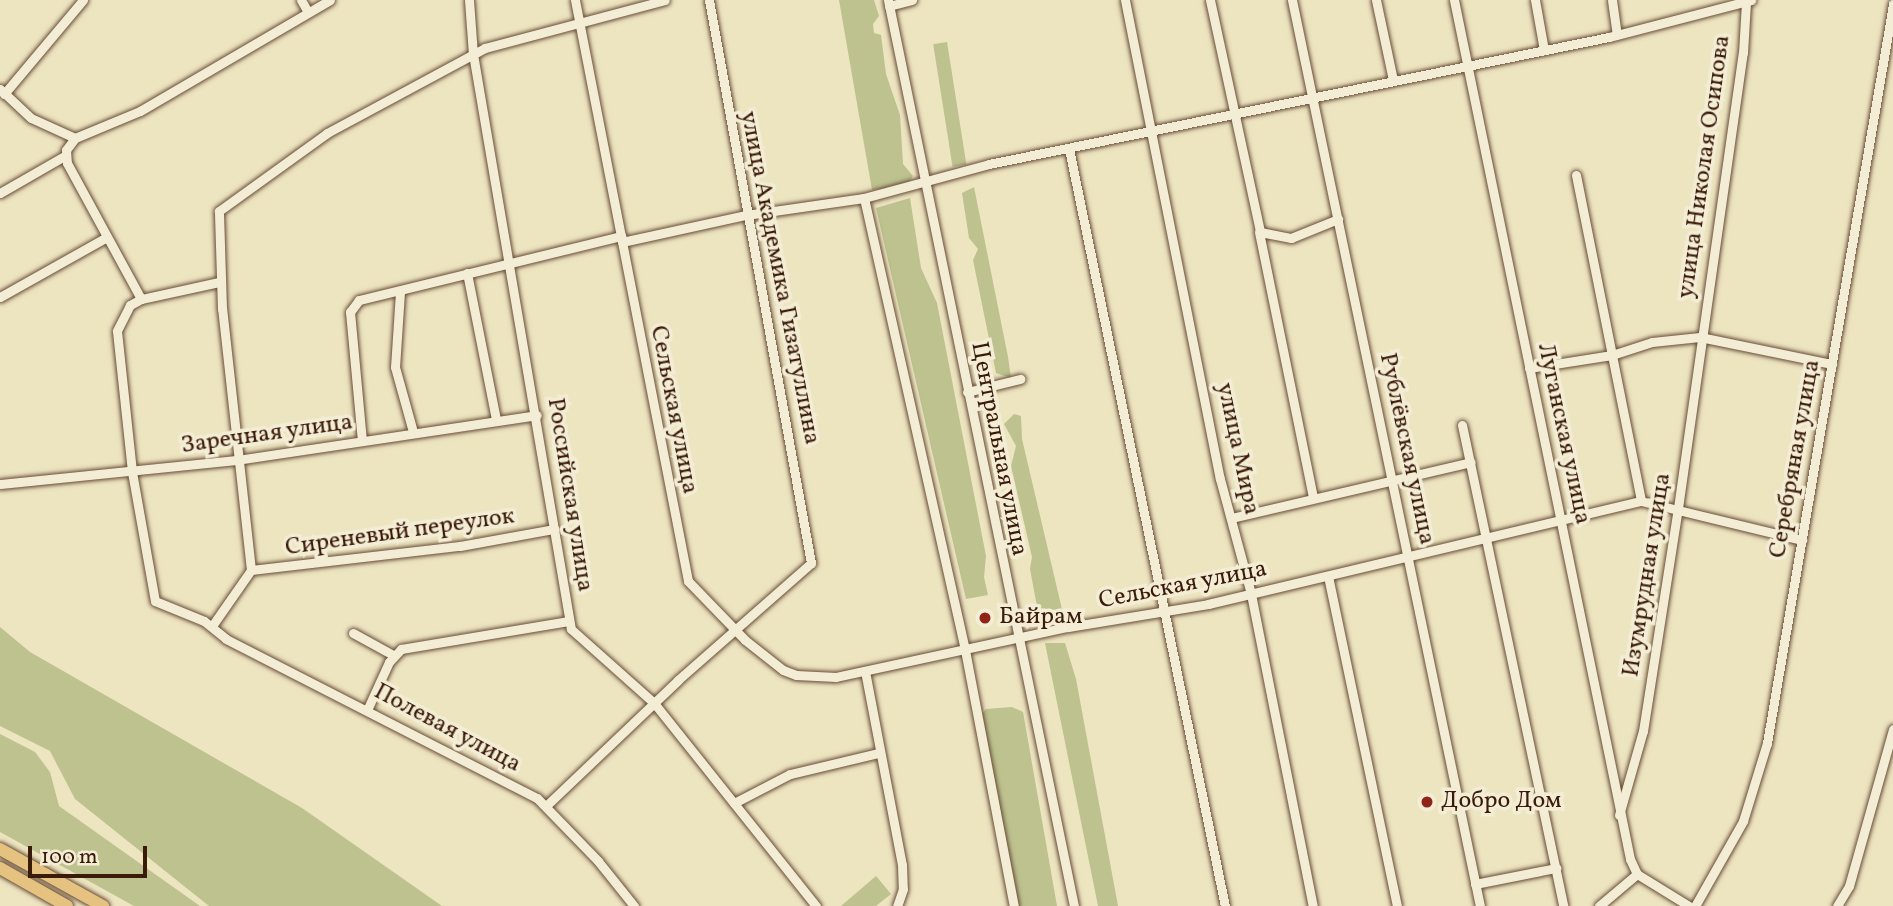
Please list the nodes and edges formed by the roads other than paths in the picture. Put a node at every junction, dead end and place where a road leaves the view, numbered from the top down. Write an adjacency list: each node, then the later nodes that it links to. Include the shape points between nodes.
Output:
1 (83, 0): 26 (street)
2 (301, 0): 19 (street)
3 (330, 0): 19 (street)
4 (469, 0): 23 (street, Российская улица)
5 (575, 0): 20 (street, Сельская улица)
6 (665, 0): 20 (street)
7 (709, 0): 37 (street, улица Академика Гизатуллина)
8 (912, 0): 17 (street)
9 (1125, 0): 29 (street, улица Мира)
10 (1210, 0): 28 (street)
11 (1293, 0): 27 (street, Рублёвская улица)
12 (1376, 0): 25 (street)
13 (1454, 0): 24 (street, Луганская улица)
14 (1535, 0): 22 (street)
15 (1612, 0): 21 (street)
16 (1748, 1): 21 (street); 48 (street, улица Николая Осипова)
17 (888, 3): 34 (street, Центральная улица)
18 (1893, 4): 50 (street, Серебряная улица)
19 (308, 12): 30 (street, via 140,111)
20 (580, 22): 23 (street); 41 (street, Сельская улица)
21 (1617, 35): 22 (street)
22 (1544, 50): 24 (street)
23 (474, 54): 42 (street, Российская улица); 44 (street, via 327,133 219,211)
24 (1468, 65): 25 (street); 51 (street, Луганская улица)
25 (1393, 80): 27 (street)
26 (2, 91): 30 (street, via 39,123)
27 (1312, 97): 28 (street); 38 (street, Рублёвская улица)
28 (1233, 114): 29 (street); 39 (street)
29 (1151, 132): 31 (street); 67 (street, улица Мира)
30 (75, 138): 32 (street)
31 (1069, 149): 34 (street, via 989,164); 76 (street)
32 (66, 155): 35 (street); 40 (street)
33 (1576, 175): 49 (street)
34 (928, 184): 36 (street); 53 (street, Центральная улица)
35 (0, 193)
36 (864, 198): 37 (street); 82 (street)
37 (746, 215): 41 (street); 79 (street, улица Академика Гизатуллина, via 811,563)
38 (1338, 219): 39 (street, via 1291,238); 62 (street, Рублёвская улица)
39 (1259, 232): 64 (street)
40 (105, 238): 46 (street); 47 (street)
41 (621, 239): 42 (street); 79 (street, Сельская улица, via 688,581)
42 (513, 263): 43 (street); 54 (street, Российская улица)
43 (467, 274): 45 (street); 55 (street)
44 (219, 282): 47 (street); 59 (street)
45 (400, 292): 57 (street, via 395,367); 58 (street, via 359,300 350,312)
46 (0, 297)
47 (141, 299): 61 (street, via 130,305 117,331)
48 (1700, 337): 49 (street, via 1651,342); 50 (street); 66 (street, Изумрудная улица)
49 (1612, 355): 51 (street); 65 (street)
50 (1832, 364): 71 (street, Серебряная улица)
51 (1529, 368): 68 (street, Луганская улица)
52 (1020, 379): 53 (street)
53 (967, 392): 81 (street, Центральная улица)
54 (537, 415): 55 (street, Заречная улица); 69 (street, Российская улица)
55 (496, 419): 57 (street, Заречная улица)
56 (1462, 425): 60 (street)
57 (413, 432): 58 (street, Заречная улица)
58 (362, 441): 59 (street, Заречная улица)
59 (237, 460): 61 (street, Заречная улица); 73 (street)
60 (1471, 462): 62 (street); 70 (street)
61 (132, 472): 63 (street, Заречная улица); 78 (street, Полевая улица, via 155,601)
62 (1392, 479): 64 (street); 72 (street, Рублёвская улица)
63 (0, 484)
64 (1313, 498): 67 (street)
65 (1641, 501): 66 (street, Сельская улица); 68 (street, Сельская улица)
66 (1678, 508): 71 (street, Сельская улица); 91 (street, Изумрудная улица, via 1643,730)
67 (1231, 518): 75 (street, улица Мира)
68 (1561, 519): 70 (street, Сельская улица); 91 (street, Луганская улица)
69 (554, 529): 73 (street, Сиреневый переулок, via 435,549); 77 (street, Российская улица)
70 (1489, 538): 72 (street, Сельская улица); 94 (street)
71 (1802, 540): 111 (street, Серебряная улица, via 1754,793)
72 (1409, 556): 74 (street, Сельская улица); 96 (street, Рублёвская улица)
73 (251, 570): 78 (street)
74 (1328, 576): 75 (street, Сельская улица); 106 (street)
75 (1251, 594): 76 (street, Сельская улица); 105 (street, улица Мира)
76 (1165, 612): 81 (street, Сельская улица); 104 (street)
77 (569, 621): 83 (street, via 410,646); 85 (street, Российская улица, via 580,640)
78 (212, 626): 86 (street, Полевая улица, via 226,639)
79 (736, 631): 84 (street, Сельская улица, via 767,659 796,675 836,677); 85 (street)
80 (353, 633): 83 (street)
81 (1017, 639): 82 (street, Сельская улица); 103 (street, Центральная улица)
82 (965, 650): 84 (street, Сельская улица); 102 (street)
83 (393, 655): 86 (street)
84 (864, 671): 88 (street)
85 (654, 703): 89 (street, Российская улица); 90 (street)
86 (368, 708): 90 (street, Полевая улица)
87 (1893, 729): 112 (street, via 1849,886)
88 (878, 753): 89 (street, via 790,774); 101 (street, via 902,865 903,889)
89 (734, 803): 100 (street, Российская улица)
90 (548, 804): 99 (street, Полевая улица)
91 (1619, 816): 95 (street, Луганская улица)
92 (0, 849): 98 (highway)
93 (0, 868): 97 (highway)
94 (1556, 868): 96 (street); 108 (street)
95 (1637, 874): 109 (street); 110 (street)
96 (1475, 884): 107 (street, Рублёвская улица)
97 (66, 906)
98 (103, 906)
99 (634, 906)
100 (816, 906)
101 (897, 906)
102 (1014, 906)
103 (1074, 906)
104 (1225, 906)
105 (1313, 906)
106 (1397, 906)
107 (1478, 906)
108 (1563, 906)
109 (1599, 906)
110 (1689, 906)
111 (1695, 906)
112 (1838, 906)

